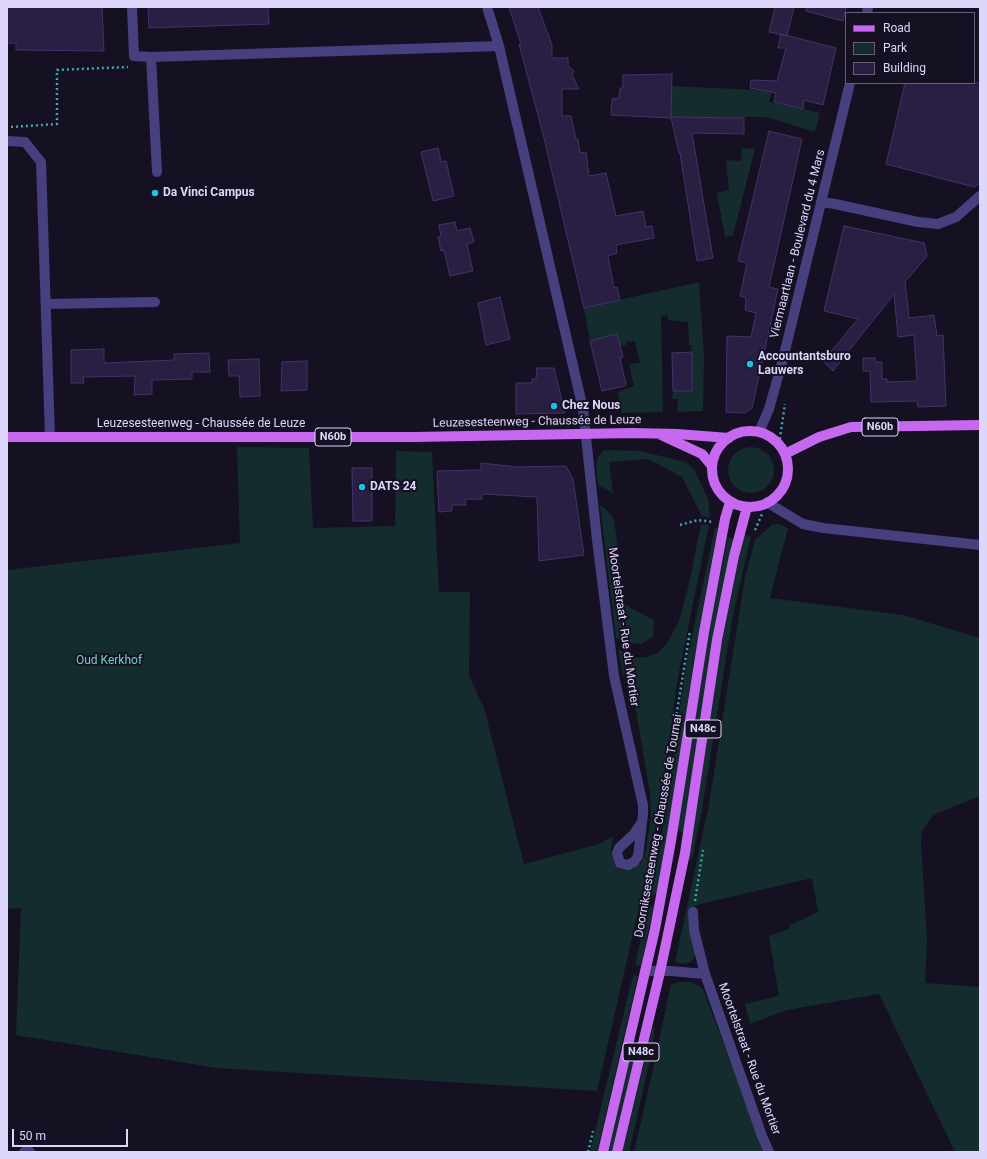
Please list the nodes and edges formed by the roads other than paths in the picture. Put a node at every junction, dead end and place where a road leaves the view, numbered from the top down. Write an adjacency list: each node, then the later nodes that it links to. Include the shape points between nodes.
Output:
1 (132, 7): 4 (street, via 134,56)
2 (487, 7): 3 (street, Moortelstraat - Rue du Mortier)
3 (499, 46): 4 (street); 15 (street, Moortelstraat - Rue du Mortier, via 584,409)
4 (152, 57): 7 (street)
5 (850, 84): 9 (street, Viermaartlaan - Boulevard du 4 Mars)
6 (7, 141): 11 (street, via 25,142 41,162)
7 (157, 172)
8 (980, 196): 9 (street, via 956,217 938,224)
9 (821, 202): 13 (street, Viermaartlaan - Boulevard du 4 Mars, via 783,359 769,409)
10 (155, 302): 11 (street)
11 (46, 304): 17 (street)
12 (980, 425): 19 (main road, N60b, via 851,427 819,437)
13 (759, 432): 18 (main road, N60b, via 745,432); 19 (main road, via 773,439)
14 (660, 434): 15 (main road, Leuzesesteenweg - Chaussée de Leuze / N60b); 18 (main road, Leuzesesteenweg - Chaussée de Leuze / N60b); 20 (main road, Leuzesesteenweg - Chaussée de Leuze / N60b, via 702,454)
15 (586, 435): 17 (main road, Leuzesesteenweg - Chaussée de Leuze / N60b); 25 (street, Moortelstraat - Rue du Mortier, via 614,676 643,805)
16 (7, 437): 17 (main road, Leuzesesteenweg - Chaussée de Leuze / N60b)
17 (50, 437)
18 (729, 438): 20 (main road, via 716,452)
19 (785, 454): 22 (main road, via 787,478 780,493)
20 (712, 466): 21 (main road, via 717,488)
21 (730, 502): 23 (main road); 27 (main road, Doorniksesteenweg - Chaussée de Tournai / N48c, via 704,632 670,848)
22 (768, 503): 23 (main road); 24 (street, via 803,524 823,528)
23 (748, 507): 28 (main road, N48c, via 734,556 717,640 685,853)
24 (980, 545)
25 (642, 822)
26 (693, 912): 29 (street, Moortelstraat - Rue du Mortier, via 694,930)
27 (645, 971): 28 (street, Moortelstraat - Rue du Mortier); 32 (main road, Doorniksesteenweg - Chaussée de Tournai / N48c)
28 (660, 972): 29 (street, Moortelstraat - Rue du Mortier); 33 (main road, N48c)
29 (705, 974): 34 (street, Moortelstraat - Rue du Mortier)
30 (24, 1152): 31 (street)
31 (30, 1152)
32 (603, 1152)
33 (617, 1152)
34 (769, 1152)

